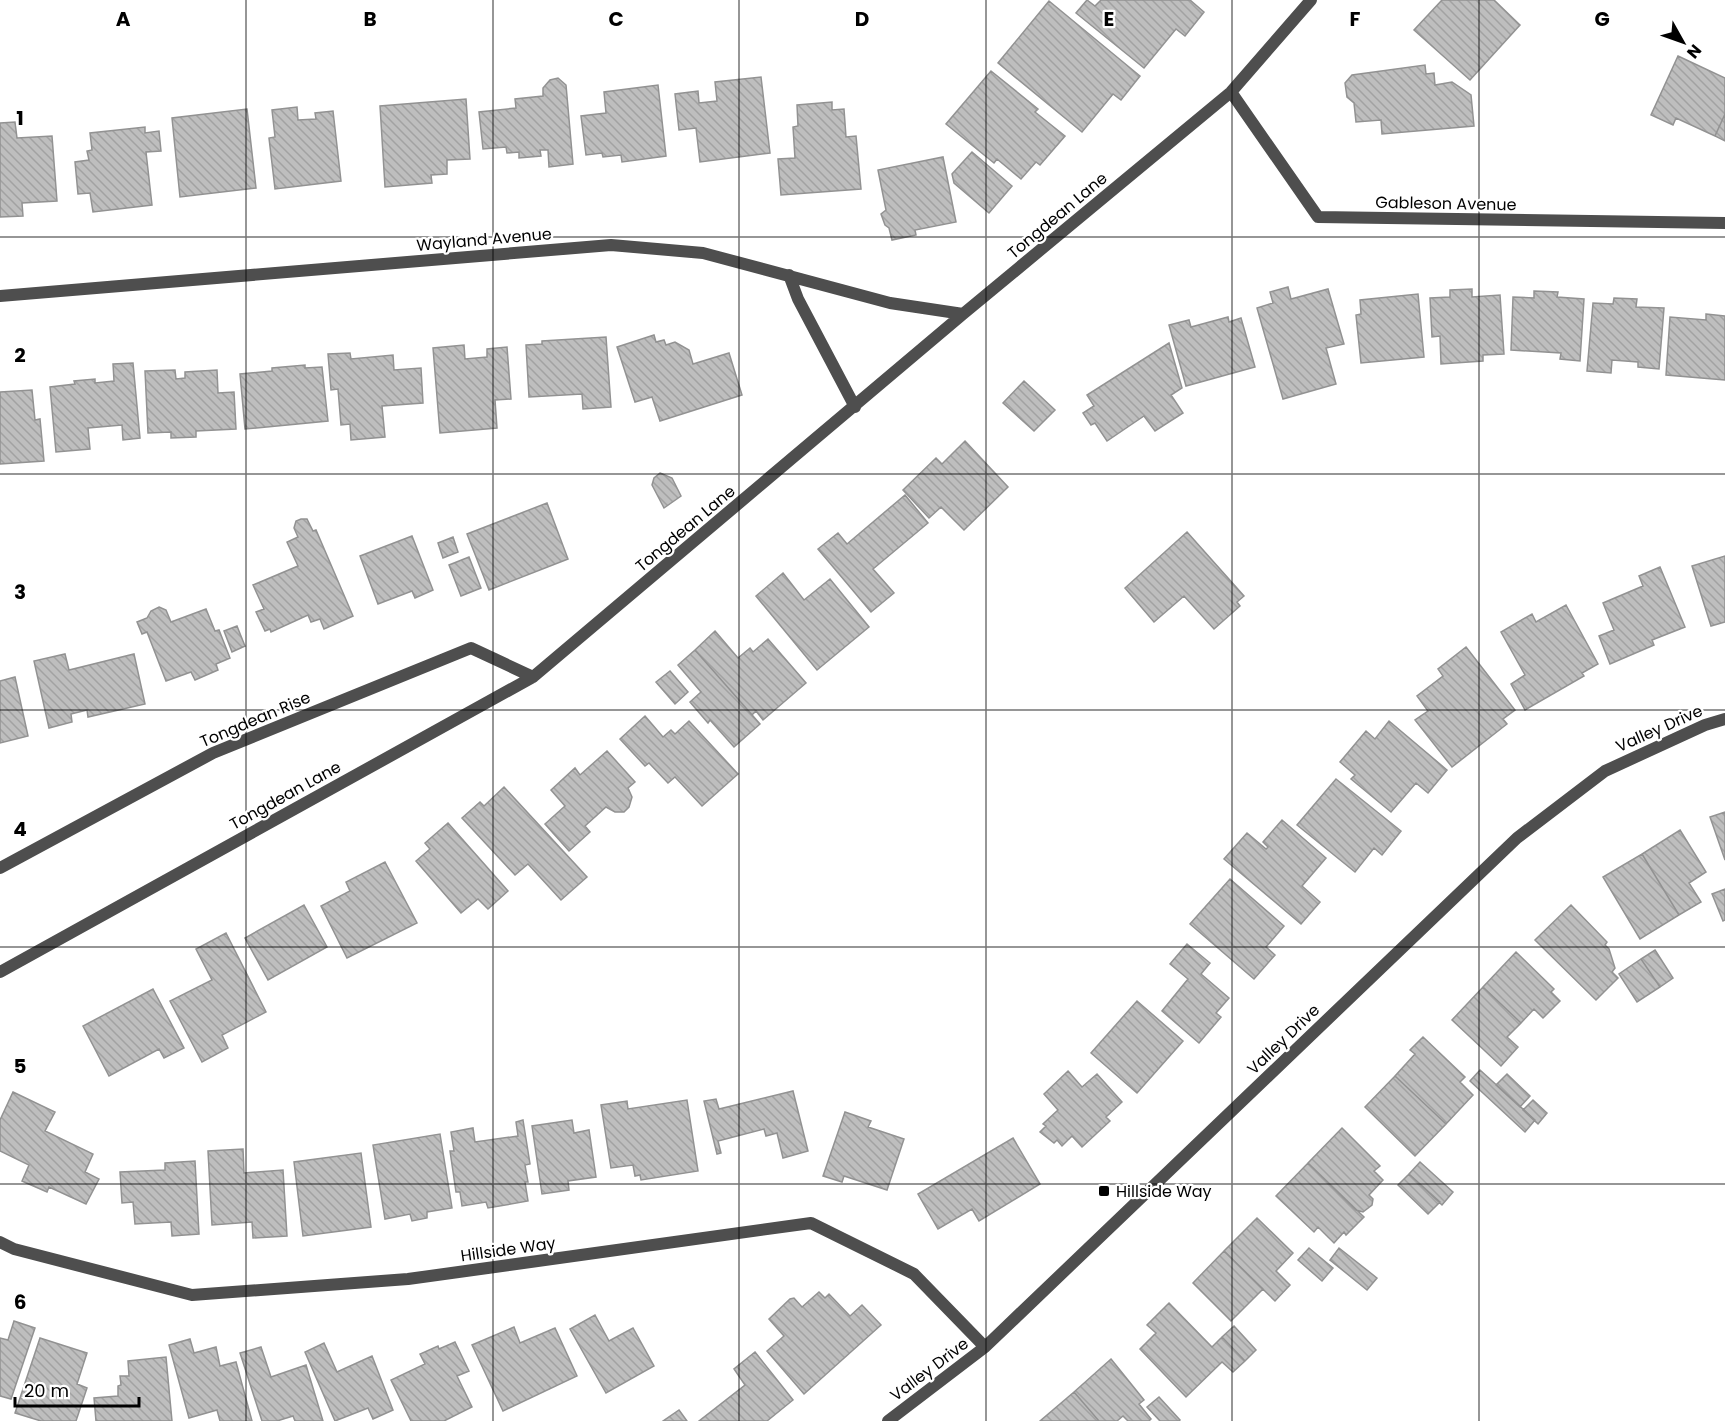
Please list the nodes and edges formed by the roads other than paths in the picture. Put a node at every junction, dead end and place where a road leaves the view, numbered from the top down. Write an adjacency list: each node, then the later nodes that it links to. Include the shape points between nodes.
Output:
1 (1311, 0): 2 (street, Tongdean Lane)
2 (1231, 92): 3 (street, Gableson Avenue, via 1318,217); 6 (street, Tongdean Lane)
3 (1725, 223)
4 (789, 275): 5 (street, Wayland Avenue, via 703,253 611,245); 6 (street, Wayland Avenue, via 890,303); 7 (street)
5 (0, 296)
6 (963, 314): 7 (street, Tongdean Lane)
7 (855, 407): 8 (street, Tongdean Lane)
8 (533, 677): 10 (street, Tongdean Rise, via 471,648 213,753); 11 (street, Tongdean Lane)
9 (1725, 719): 13 (street, Valley Drive, via 1605,771 1517,838)
10 (0, 868)
11 (0, 972)
12 (0, 1242): 13 (street, Hillside Way, via 14,1249 192,1295 408,1279 811,1223 914,1274)
13 (985, 1347): 14 (street, Valley Drive)
14 (888, 1421)

